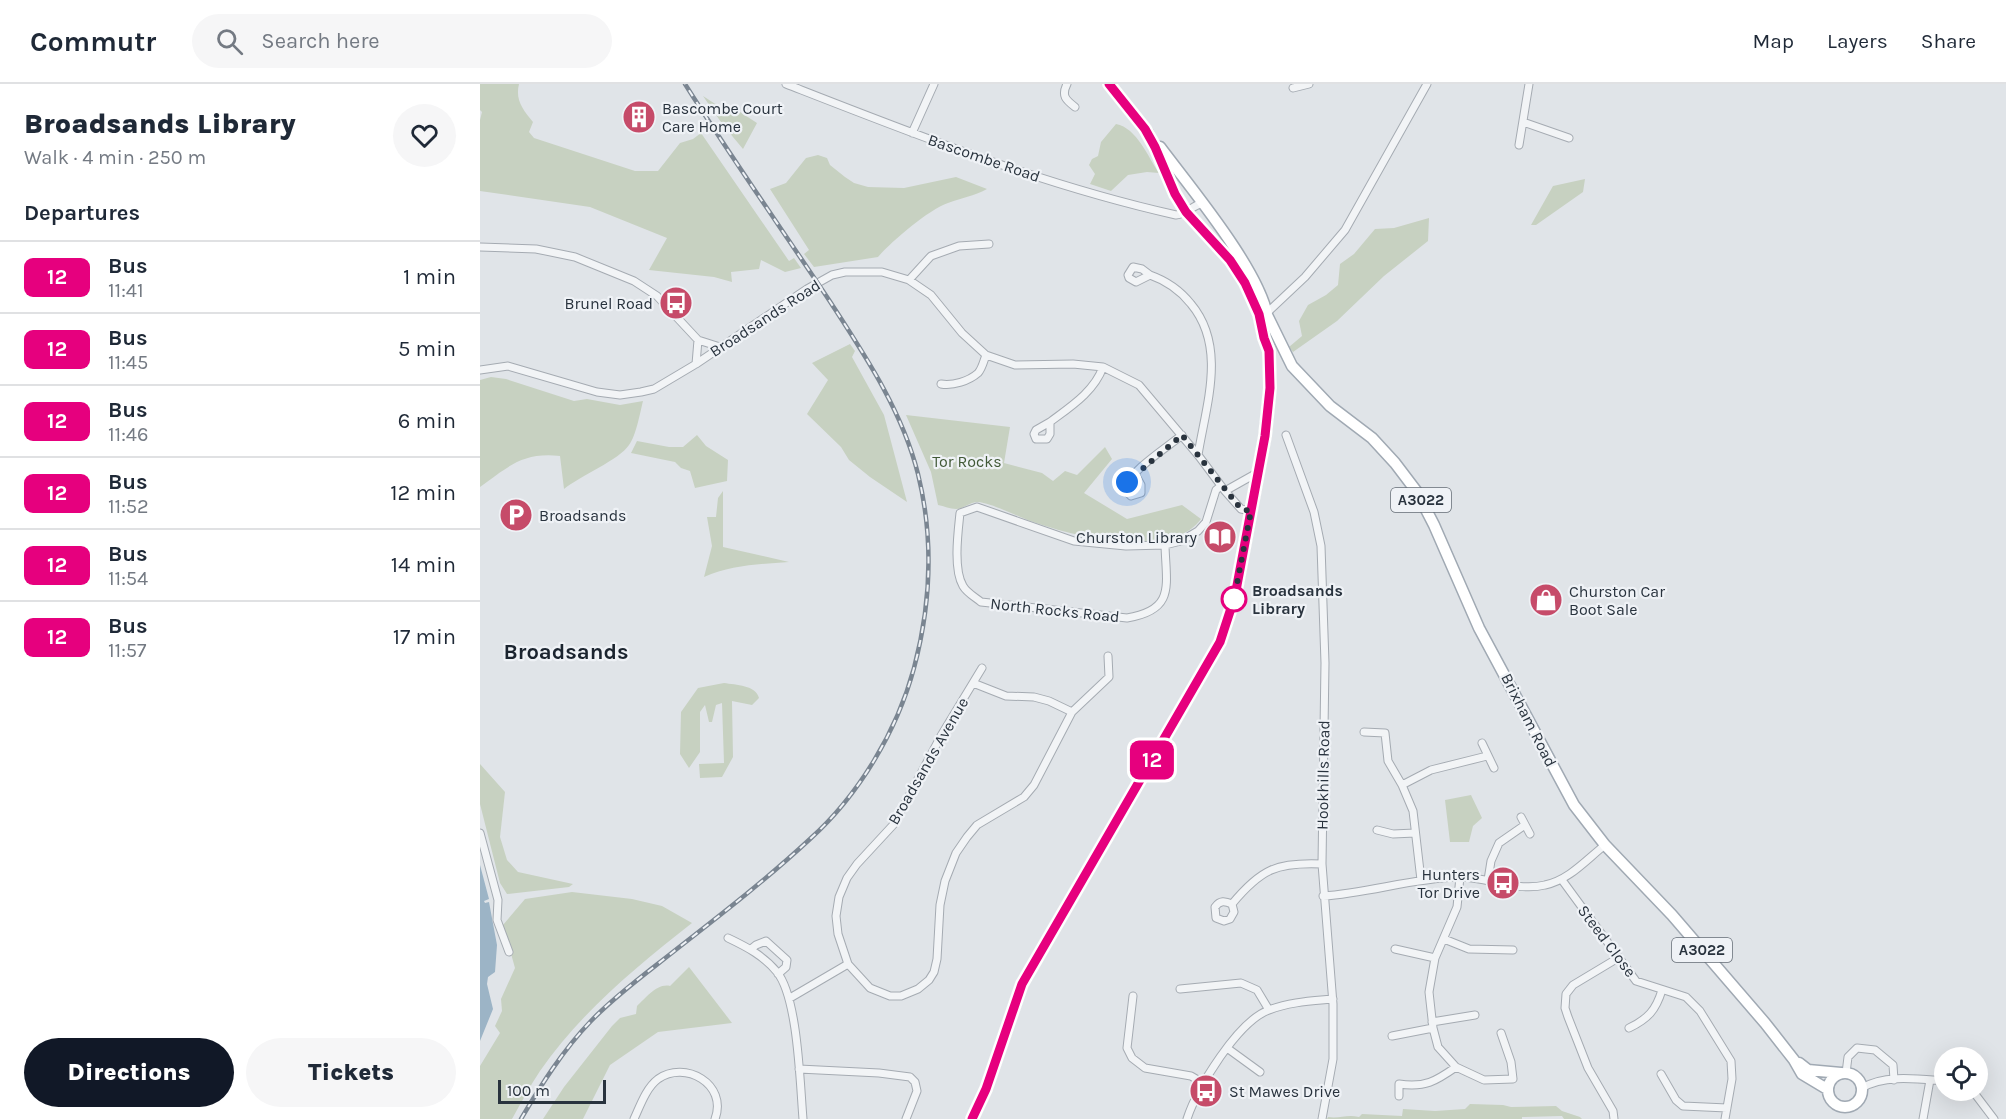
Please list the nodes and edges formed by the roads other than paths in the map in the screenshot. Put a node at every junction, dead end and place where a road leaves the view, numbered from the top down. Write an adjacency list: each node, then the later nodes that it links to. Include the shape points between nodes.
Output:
1 (786, 84): 12 (street, Bascombe Road)
2 (934, 84): 12 (street)
3 (1067, 84): 9 (street, via 1065,99)
4 (1109, 84): 11 (main road, A3022)
5 (1308, 84): 8 (street)
6 (1427, 84): 21 (street, via 1345,230 1305,277)
7 (1529, 84): 10 (street)
8 (1293, 88)
9 (1075, 107)
10 (1523, 122): 13 (street); 14 (street)
11 (1145, 129): 15 (main road, A3022); 16 (main road, A3022)
12 (912, 133): 16 (street, Bascombe Road, via 1066,187 1176,215)
13 (1569, 138)
14 (1519, 145)
15 (1203, 203): 16 (street); 21 (main road, A3022, via 1251,277)
16 (1186, 212): 21 (main road, A3022, via 1230,260)
17 (989, 244): 20 (street, via 959,246 931,255)
18 (480, 248): 22 (street, via 536,249 575,258 634,281 657,296)
19 (1150, 275): 34 (street, via 1164,280 1186,298 1198,312 1211,342 1212,373)
20 (909, 280): 23 (street, Broadsands Road, via 882,272 832,275); 24 (street, Broadsands Road, via 931,295)
21 (1264, 313): 25 (main road); 27 (main road, Brixham Road / A3022)
22 (698, 340): 23 (street); 26 (street)
23 (720, 347): 26 (street, Broadsands Road)
24 (986, 355): 28 (street, Broadsands Road, via 1015,365); 30 (street, via 980,371 969,379 950,386)
25 (1270, 357): 27 (main road); 35 (main road, via 1269,406)
26 (696, 364): 29 (street, Broadsands Road, via 654,389 620,395 508,366)
27 (1292, 366): 57 (main road, Brixham Road / A3022, via 1330,406 1371,438 1417,492 1479,628 1563,786)
28 (1102, 367): 31 (street, via 1099,378 1083,397); 32 (street, Broadsands Road, via 1139,385)
29 (480, 369)
30 (941, 384)
31 (1050, 422)
32 (1182, 435): 34 (street, Broadsands Road); 36 (street)
33 (1287, 435): 58 (street, Hookhills Road, via 1314,512 1321,546 1325,663)
34 (1198, 455): 37 (street, Broadsands Road)
35 (1257, 473): 37 (street); 38 (main road)
36 (1135, 474)
37 (1223, 488): 38 (street, Broadsands Road, via 1241,509); 39 (street, North Rocks Road, via 1216,490 1206,522 1198,531)
38 (1251, 511): 110 (main road, via 1235,596 1220,642 1022,984)
39 (1165, 545): 39 (street, North Rocks Road, via 1166,594 1144,615 1126,618 981,602 962,585 957,544 960,513 977,507 1074,541)
40 (1108, 656): 43 (street, Broadsands Avenue, via 1109,677)
41 (982, 668): 42 (street, Broadsands Avenue)
42 (973, 683): 43 (street, Broadsands Avenue, via 1006,696 1049,701); 75 (street, Broadsands Avenue, via 894,824 857,864 842,888 836,916)
43 (1072, 712): 75 (street, Broadsands Avenue, via 1034,785 1024,796 977,825 956,854 945,881 938,959 929,980 910,993 890,996 870,988)
44 (1364, 732): 46 (street)
45 (1393, 733): 46 (street)
46 (1385, 734): 50 (street, via 1388,760)
47 (1482, 743): 48 (street)
48 (1487, 756): 49 (street); 50 (street, via 1431,770)
49 (1494, 768)
50 (1402, 785): 55 (street, via 1413,812)
51 (1521, 817): 52 (street)
52 (1525, 825): 56 (street); 61 (street, via 1499,843)
53 (1377, 830): 55 (street)
54 (480, 833): 70 (street, via 498,900 497,920)
55 (1415, 833): 60 (street)
56 (1530, 834)
57 (1605, 845): 62 (street); 89 (main road, Brixham Road / A3022, via 1672,915)
58 (1322, 864): 63 (street, Hookhills Road); 64 (street, via 1280,865 1256,878)
59 (1460, 877): 60 (street); 61 (street); 66 (street, via 1457,907)
60 (1421, 880): 63 (street)
61 (1488, 880): 62 (street, via 1530,888)
62 (1562, 880): 73 (street, Steed Close)
63 (1323, 896): 81 (street, Hookhills Road)
64 (1232, 904)
65 (728, 938): 67 (street)
66 (1444, 939): 71 (street, via 1469,949); 72 (street)
67 (751, 949): 76 (street); 76 (street, via 766,941 787,960)
68 (1395, 949): 72 (street)
69 (1513, 950): 71 (street)
70 (509, 952)
71 (1504, 952): 74 (street)
72 (1435, 958): 84 (street, via 1429,992)
73 (1618, 958): 78 (street, Steed Close, via 1636,981); 113 (street, via 1573,984 1565,1002 1588,1068)
74 (1504, 962)
75 (848, 964): 80 (street)
76 (778, 974): 80 (street)
77 (1180, 989): 82 (street, via 1241,983 1257,990)
78 (1662, 990): 85 (street, via 1652,1013); 105 (street, Steed Close, via 1693,1003 1731,1061)
79 (1133, 996): 98 (street, via 1127,1048 1132,1058 1145,1068 1191,1076)
80 (790, 998): 91 (street)
81 (1333, 999): 82 (street); 112 (street, Hookhills Road, via 1333,1059)
82 (1269, 1010): 88 (street, via 1255,1017)
83 (1475, 1016): 84 (street)
84 (1432, 1025): 87 (street); 90 (street, via 1438,1047)
85 (1629, 1028)
86 (1501, 1033): 90 (street, via 1514,1079 1484,1080)
87 (1392, 1036)
88 (1227, 1048): 92 (street); 98 (street)
89 (1794, 1060): 93 (main road, Brixham Road / A3022, via 1808,1070); 100 (main road, Brixham Road / A3022, via 1802,1074)
90 (1456, 1067): 101 (street, via 1436,1082 1399,1084)
91 (799, 1069): 108 (street); 109 (street, via 910,1077 917,1091)
92 (1260, 1072)
93 (1844, 1073): 95 (street, via 1848,1057 1857,1048 1875,1050 1893,1065); 99 (main road, Brixham Road / A3022); 100 (main road, via 1833,1077)
94 (1661, 1074): 105 (street, via 1683,1106)
95 (1894, 1080): 96 (street); 99 (street)
96 (1930, 1080): 97 (street); 117 (street)
97 (1934, 1080)
98 (1203, 1083): 111 (street)
99 (1864, 1084): 103 (main road)
100 (1827, 1089): 104 (main road, Brixham Road / A3022)
101 (1399, 1096)
102 (1980, 1101): 118 (street)
103 (1856, 1104): 104 (main road); 116 (main road)
104 (1838, 1106): 115 (main road)
105 (1727, 1108): 114 (street, Steed Close)
106 (634, 1119): 107 (street, via 649,1088 678,1071 690,1072 713,1091)
107 (715, 1119)
108 (803, 1119)
109 (906, 1119)
110 (972, 1119)
111 (1187, 1119)
112 (1322, 1119)
113 (1614, 1119)
114 (1725, 1119)
115 (1836, 1119)
116 (1847, 1119)
117 (1923, 1119)
118 (1994, 1119)

